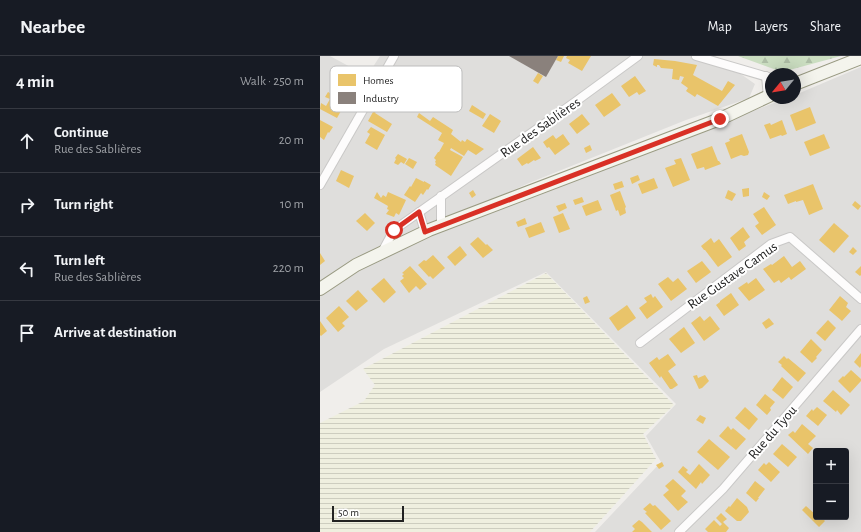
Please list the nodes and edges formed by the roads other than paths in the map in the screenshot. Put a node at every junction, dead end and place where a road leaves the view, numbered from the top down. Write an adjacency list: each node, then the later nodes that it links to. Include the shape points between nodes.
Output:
1 (394, 56): 5 (street)
2 (638, 56): 11 (street, Rue des Sablières)
3 (696, 56): 6 (street)
4 (861, 58): 7 (main road)
5 (388, 66)
6 (765, 76)
7 (801, 82)
8 (765, 98): 13 (main road, via 712,122)
9 (362, 112): 10 (street)
10 (320, 186)
11 (441, 196): 12 (street, Rue des Sablières); 13 (street)
12 (419, 212): 14 (street); 15 (street, Rue des Sablières, via 394,230)
13 (442, 226): 14 (main road)
14 (425, 232): 15 (main road)
15 (382, 252): 16 (main road, via 356,265)
16 (320, 289)
17 (861, 299): 19 (street, Rue Gustave Camus, via 790,237 771,244)
18 (861, 329): 20 (street, Rue du Tyou, via 723,489)
19 (640, 343)
20 (680, 532)

